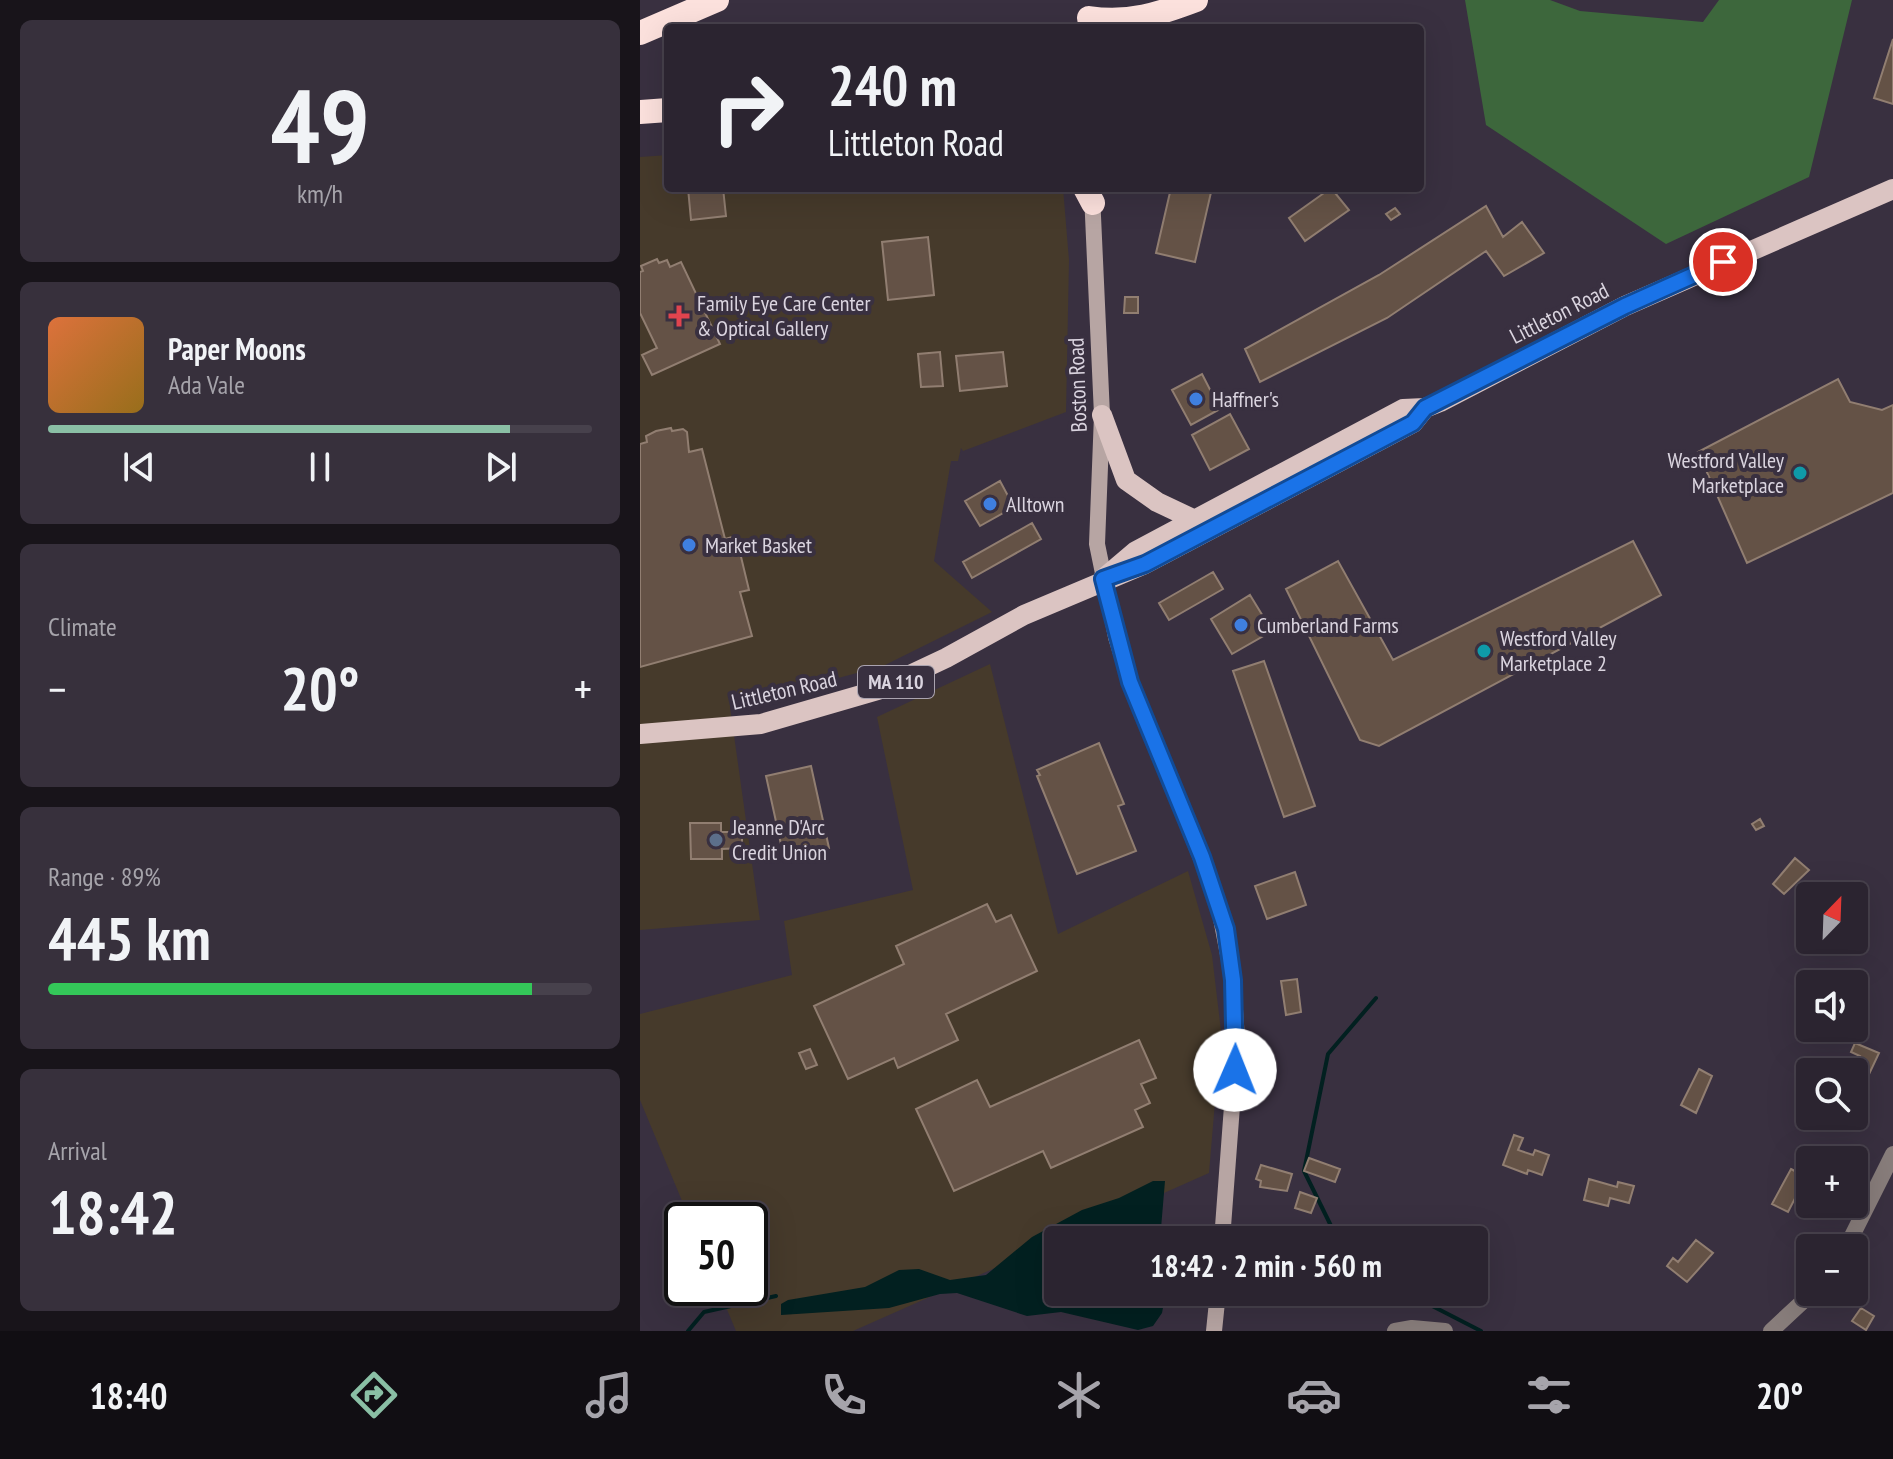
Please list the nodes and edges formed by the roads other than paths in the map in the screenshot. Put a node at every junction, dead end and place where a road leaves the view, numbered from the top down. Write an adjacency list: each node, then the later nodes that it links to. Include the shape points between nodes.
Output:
1 (717, 0): 5 (highway)
2 (1197, 0): 3 (highway, via 1140,19 1118,22); 4 (highway)
3 (1089, 15)
4 (1172, 24)
5 (640, 33)
6 (664, 110): 7 (highway)
7 (640, 112)
8 (1893, 189): 10 (main road, Littleton Road / MA 110, via 1649,295)
9 (1090, 193): 11 (main road, Boston Road)
10 (1425, 408): 12 (main road, Littleton Road / MA 110, via 1403,409); 13 (main road, Littleton Road / MA 110, via 1413,423 1153,560)
11 (1102, 415): 12 (main road, via 1126,480); 13 (main road, Boston Road, via 1097,544)
12 (1195, 520): 13 (main road, Littleton Road / MA 110, via 1136,551)
13 (1103, 579): 14 (main road, Littleton Road / MA 110, via 850,701 761,724); 16 (main road, Boston Road, via 1130,682 1226,929 1237,1039)
14 (640, 734)
15 (1893, 1154): 17 (street)
16 (1223, 1226)
17 (1853, 1234)
18 (1217, 1306): 20 (main road)
19 (1798, 1306): 23 (street)
20 (1214, 1331)
21 (1395, 1331): 22 (street)
22 (1445, 1331)
23 (1771, 1331)

